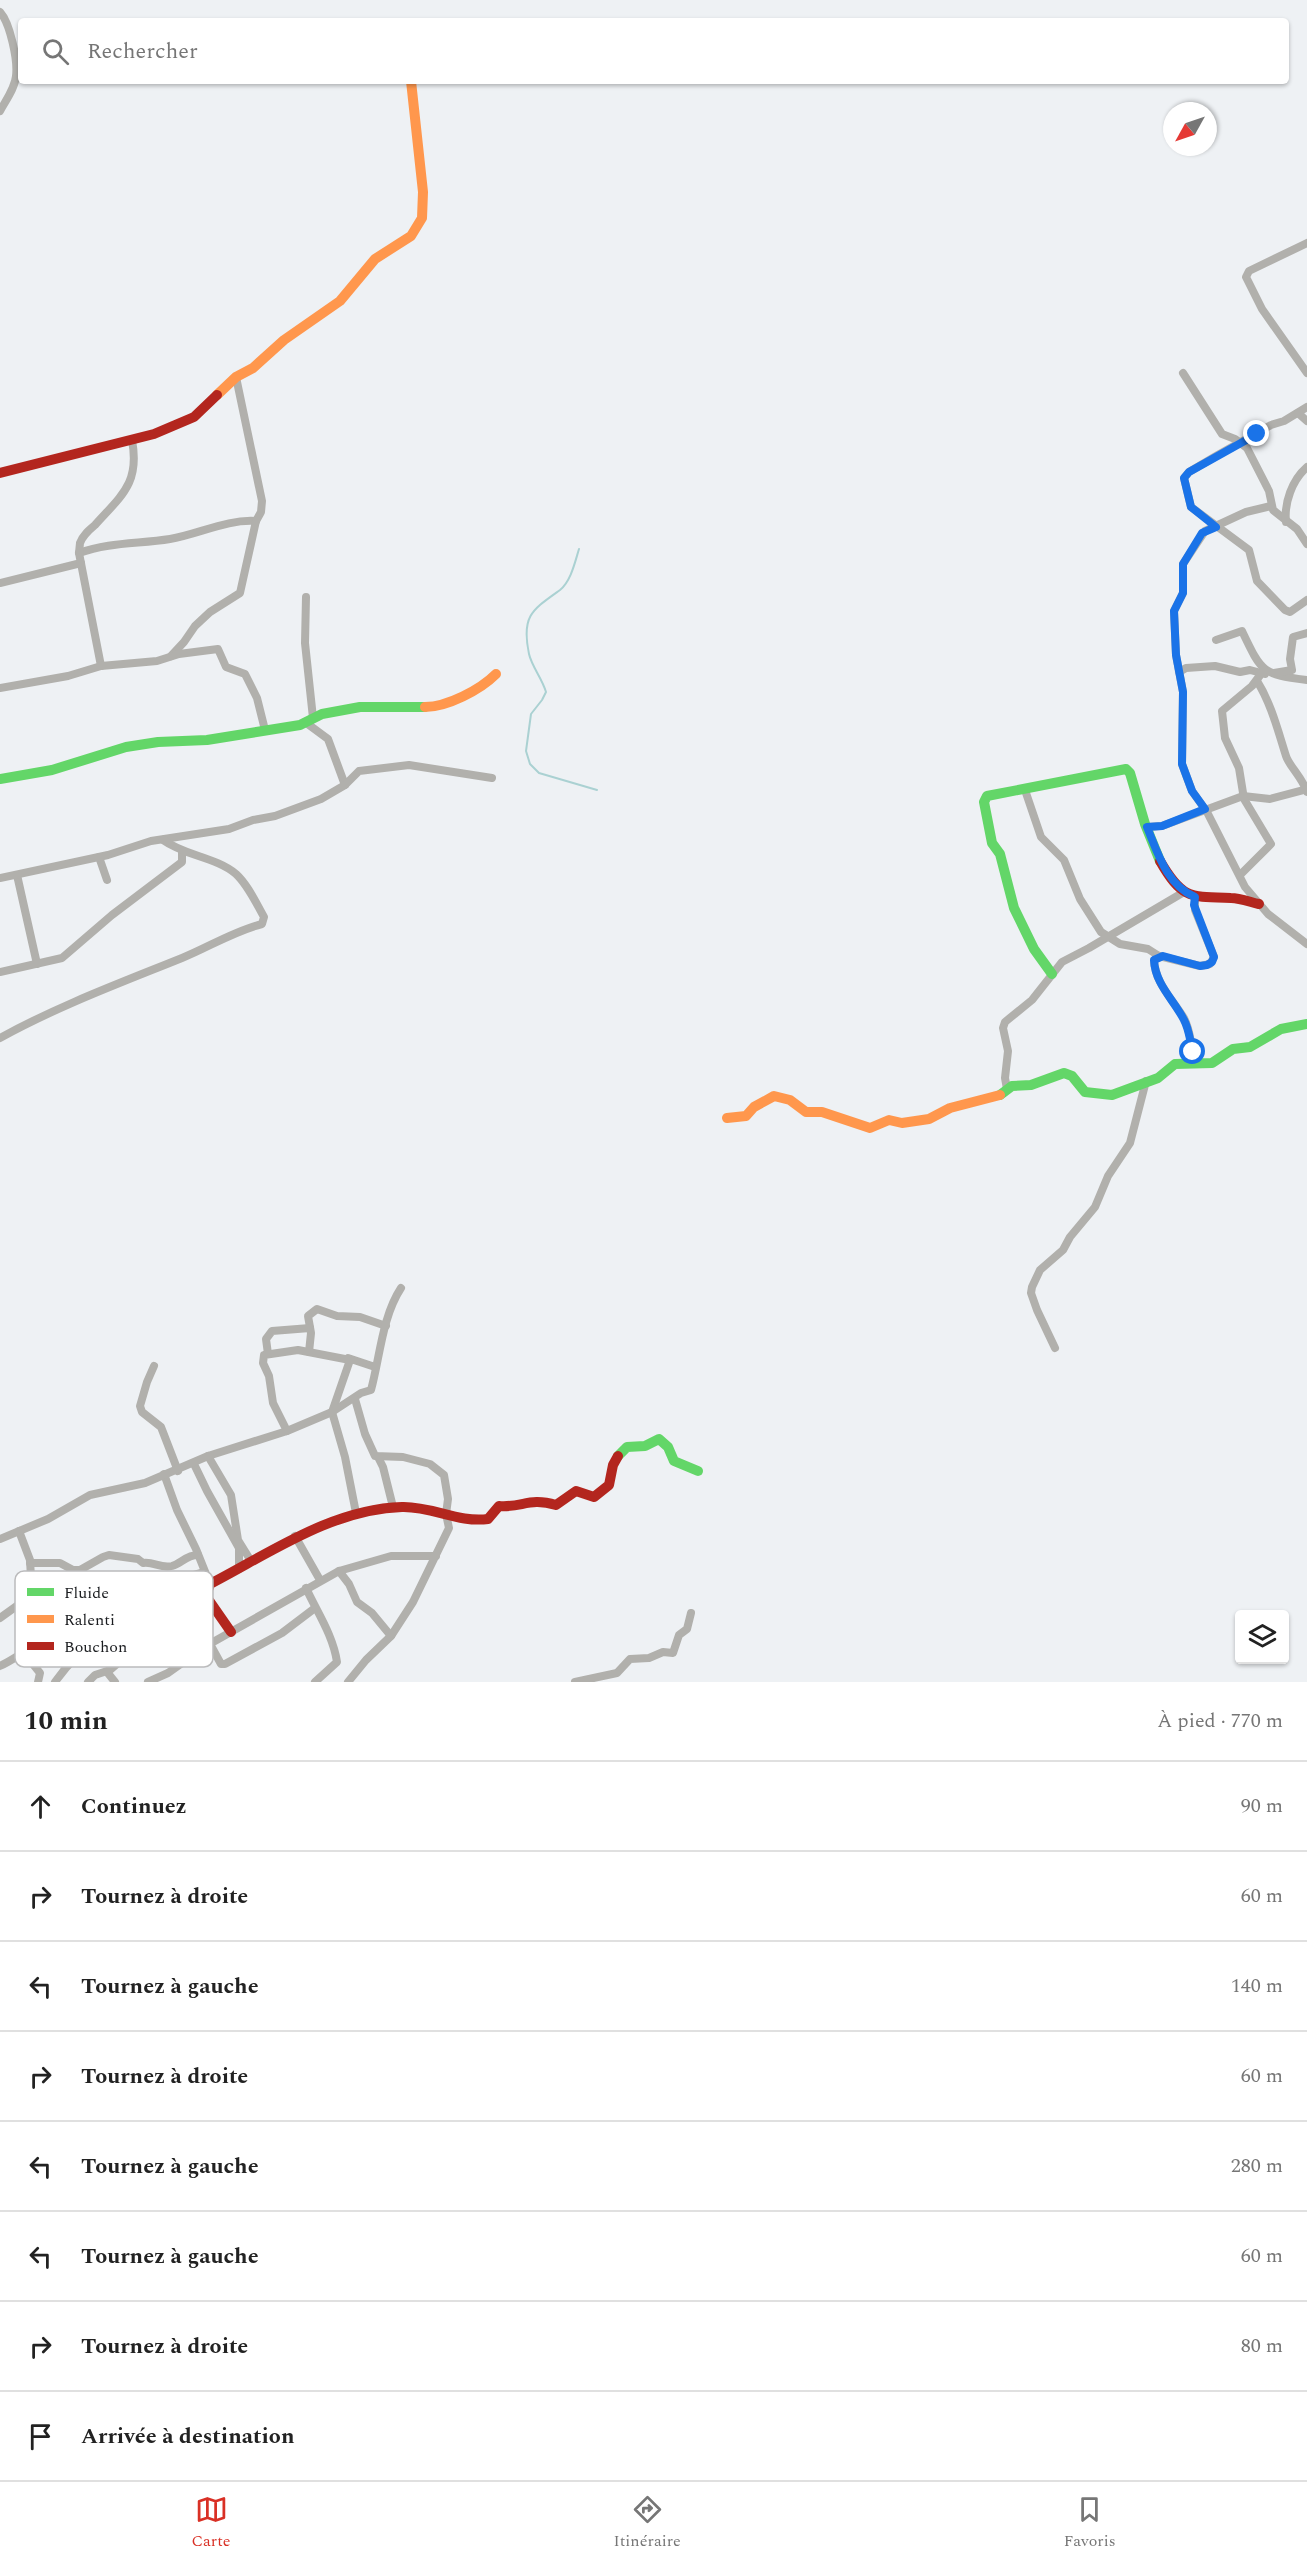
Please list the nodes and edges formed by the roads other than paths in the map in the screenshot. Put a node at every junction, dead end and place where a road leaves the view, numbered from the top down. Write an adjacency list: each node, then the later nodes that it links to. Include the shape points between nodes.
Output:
1 (0, 12): 3 (street, via 8,24 17,76)
2 (411, 84): 7 (street, via 422,170 422,218 417,230 375,259 340,300)
3 (0, 111)
4 (1307, 243): 6 (street, via 1249,271 1246,277 1262,309)
5 (1184, 373): 12 (street, via 1221,433)
6 (1307, 374)
7 (236, 377): 11 (street, via 194,417); 16 (street, via 262,501)
8 (1307, 407): 9 (street)
9 (1298, 413): 10 (street); 12 (street)
10 (1307, 422)
11 (132, 440): 14 (street); 20 (street, via 136,458 132,479 82,538)
12 (1242, 443): 15 (street, via 1269,491); 18 (street, via 1184,478 1191,507)
13 (1307, 467): 17 (street, via 1291,490)
14 (0, 473)
15 (1271, 506): 17 (street); 18 (street, via 1236,516)
16 (256, 521): 20 (street, via 240,521 170,539 98,546); 27 (street, via 240,592 195,626)
17 (1286, 522): 19 (street, via 1299,531)
18 (1216, 527): 24 (street, via 1249,550 1257,581 1285,610 1290,612); 29 (street, via 1202,533 1182,567 1183,593 1174,611)
19 (1307, 544)
20 (79, 553): 21 (street)
21 (81, 563): 22 (street); 28 (street)
22 (0, 583)
23 (306, 597): 35 (street)
24 (1307, 600)
25 (1307, 633): 30 (street, via 1293,637 1292,670)
26 (1216, 640): 30 (street, via 1242,631)
27 (170, 657): 28 (street); 36 (street, via 218,649 226,667 245,674 258,698)
28 (101, 666): 34 (street)
29 (1179, 672): 30 (street, via 1215,666); 43 (street, via 1184,731 1182,764 1192,791)
30 (1263, 672): 32 (street); 33 (street)
31 (496, 674): 35 (street, via 459,697 432,707 360,707)
32 (1307, 680)
33 (1257, 681): 41 (street, via 1287,758); 42 (street, via 1222,711 1225,738 1239,768)
34 (0, 688)
35 (309, 720): 36 (street); 39 (street, via 328,739)
36 (265, 730): 38 (street, via 198,741 142,744 52,770)
37 (492, 778): 39 (street, via 410,765 359,771)
38 (0, 779)
39 (345, 786): 45 (street, via 275,816 229,829)
40 (1025, 790): 44 (street, via 1126,769); 55 (street, via 1041,837 1064,860 1080,899); 60 (street, via 987,796 984,802 992,843 1000,854 1014,908)
41 (1307, 790): 42 (street, via 1270,799)
42 (1243, 796): 43 (street); 49 (street, via 1271,844)
43 (1205, 809): 44 (street, via 1162,826); 49 (street)
44 (1147, 827): 52 (street, via 1166,871)
45 (163, 840): 46 (street); 47 (street)
46 (182, 852): 58 (street, via 182,862 68,954); 62 (street, via 236,874 264,917 262,924 72,1002)
47 (99, 857): 48 (street); 51 (street)
48 (17, 875): 50 (street); 58 (street)
49 (1240, 875): 54 (street)
50 (0, 878)
51 (107, 880)
52 (1184, 892): 53 (street); 55 (street)
53 (1195, 897): 54 (street, via 1233,898); 57 (street, via 1194,905 1214,957 1212,962 1200,966)
54 (1259, 904): 56 (street)
55 (1107, 938): 57 (street, via 1148,949); 60 (street, via 1062,962)
56 (1307, 944)
57 (1159, 956): 63 (street, via 1154,960 1155,968 1185,1021)
58 (37, 964): 59 (street)
59 (0, 972)
60 (1052, 974): 65 (street, via 1032,1000 1003,1025 1008,1051)
61 (1307, 1024): 63 (street, via 1281,1029 1214,1062)
62 (0, 1038)
63 (1192, 1064): 64 (street, via 1175,1064 1158,1078)
64 (1146, 1081): 65 (street, via 1112,1095 1092,1094 1065,1073); 70 (street, via 1130,1143 1108,1176 1095,1207 1063,1250 1040,1270 1032,1287 1037,1310)
65 (1007, 1089): 66 (street, via 929,1119 902,1123 889,1120 870,1128 822,1112 806,1112 790,1100 774,1096 746,1116)
66 (727, 1118)
67 (401, 1288): 68 (street)
68 (386, 1326): 69 (street, via 317,1309 308,1316); 75 (street)
69 (310, 1328): 71 (street); 72 (street, via 272,1331 266,1339)
70 (1055, 1348)
71 (309, 1352): 72 (street, via 287,1350); 73 (street)
72 (268, 1354): 78 (street, via 264,1355 263,1363)
73 (350, 1360): 75 (street); 77 (street)
74 (154, 1366): 82 (street, via 140,1406 161,1427)
75 (375, 1367): 76 (street, via 372,1389)
76 (355, 1399): 77 (street); 80 (street, via 369,1443)
77 (332, 1412): 78 (street); 86 (street)
78 (287, 1431): 79 (street)
79 (208, 1456): 81 (street); 93 (street, via 231,1495 238,1540)
80 (378, 1457): 85 (street); 87 (street, via 403,1457 430,1464 444,1475)
81 (194, 1464): 82 (street); 95 (street, via 239,1548)
82 (178, 1471): 84 (street)
83 (698, 1471): 87 (street, via 674,1461 659,1439 645,1446 627,1447 619,1453 609,1485 597,1496 576,1491 556,1505 524,1501 510,1507 499,1506 486,1520)
84 (164, 1474): 88 (street, via 145,1483 90,1495); 91 (street)
85 (393, 1508): 86 (street); 87 (street, via 427,1508)
86 (356, 1513): 89 (street)
87 (446, 1514): 92 (street, via 449,1528)
88 (19, 1531): 90 (street); 94 (street)
89 (295, 1536): 93 (street); 100 (street)
90 (0, 1539)
91 (198, 1555): 96 (street, via 164,1567 109,1555); 98 (street)
92 (435, 1556): 99 (street, via 391,1556); 109 (street)
93 (251, 1561): 95 (street)
94 (30, 1563): 96 (street, via 60,1563); 97 (street)
95 (238, 1569): 101 (street)
96 (80, 1570)
97 (30, 1571)
98 (204, 1571)
99 (339, 1571): 100 (street); 109 (street, via 357,1602)
100 (320, 1580): 102 (street)
101 (213, 1582)
102 (306, 1588): 105 (street); 108 (street)
103 (15, 1607): 107 (street)
104 (214, 1607): 108 (street)
105 (315, 1608): 111 (street, via 282,1634 225,1664 221,1664); 124 (street, via 337,1662)
106 (691, 1612): 126 (street, via 687,1629 672,1653 630,1659 617,1672)
107 (0, 1618)
108 (231, 1632): 110 (street)
109 (391, 1636): 125 (street)
110 (213, 1642)
111 (213, 1649)
112 (15, 1658): 113 (street)
113 (0, 1666)
114 (35, 1667): 119 (street, via 40,1673)
115 (67, 1667): 120 (street)
116 (112, 1667): 118 (street)
117 (177, 1667): 123 (street)
118 (106, 1672): 121 (street); 122 (street)
119 (38, 1682)
120 (55, 1682)
121 (88, 1682)
122 (115, 1682)
123 (148, 1682)
124 (315, 1682)
125 (349, 1682)
126 (575, 1682)

